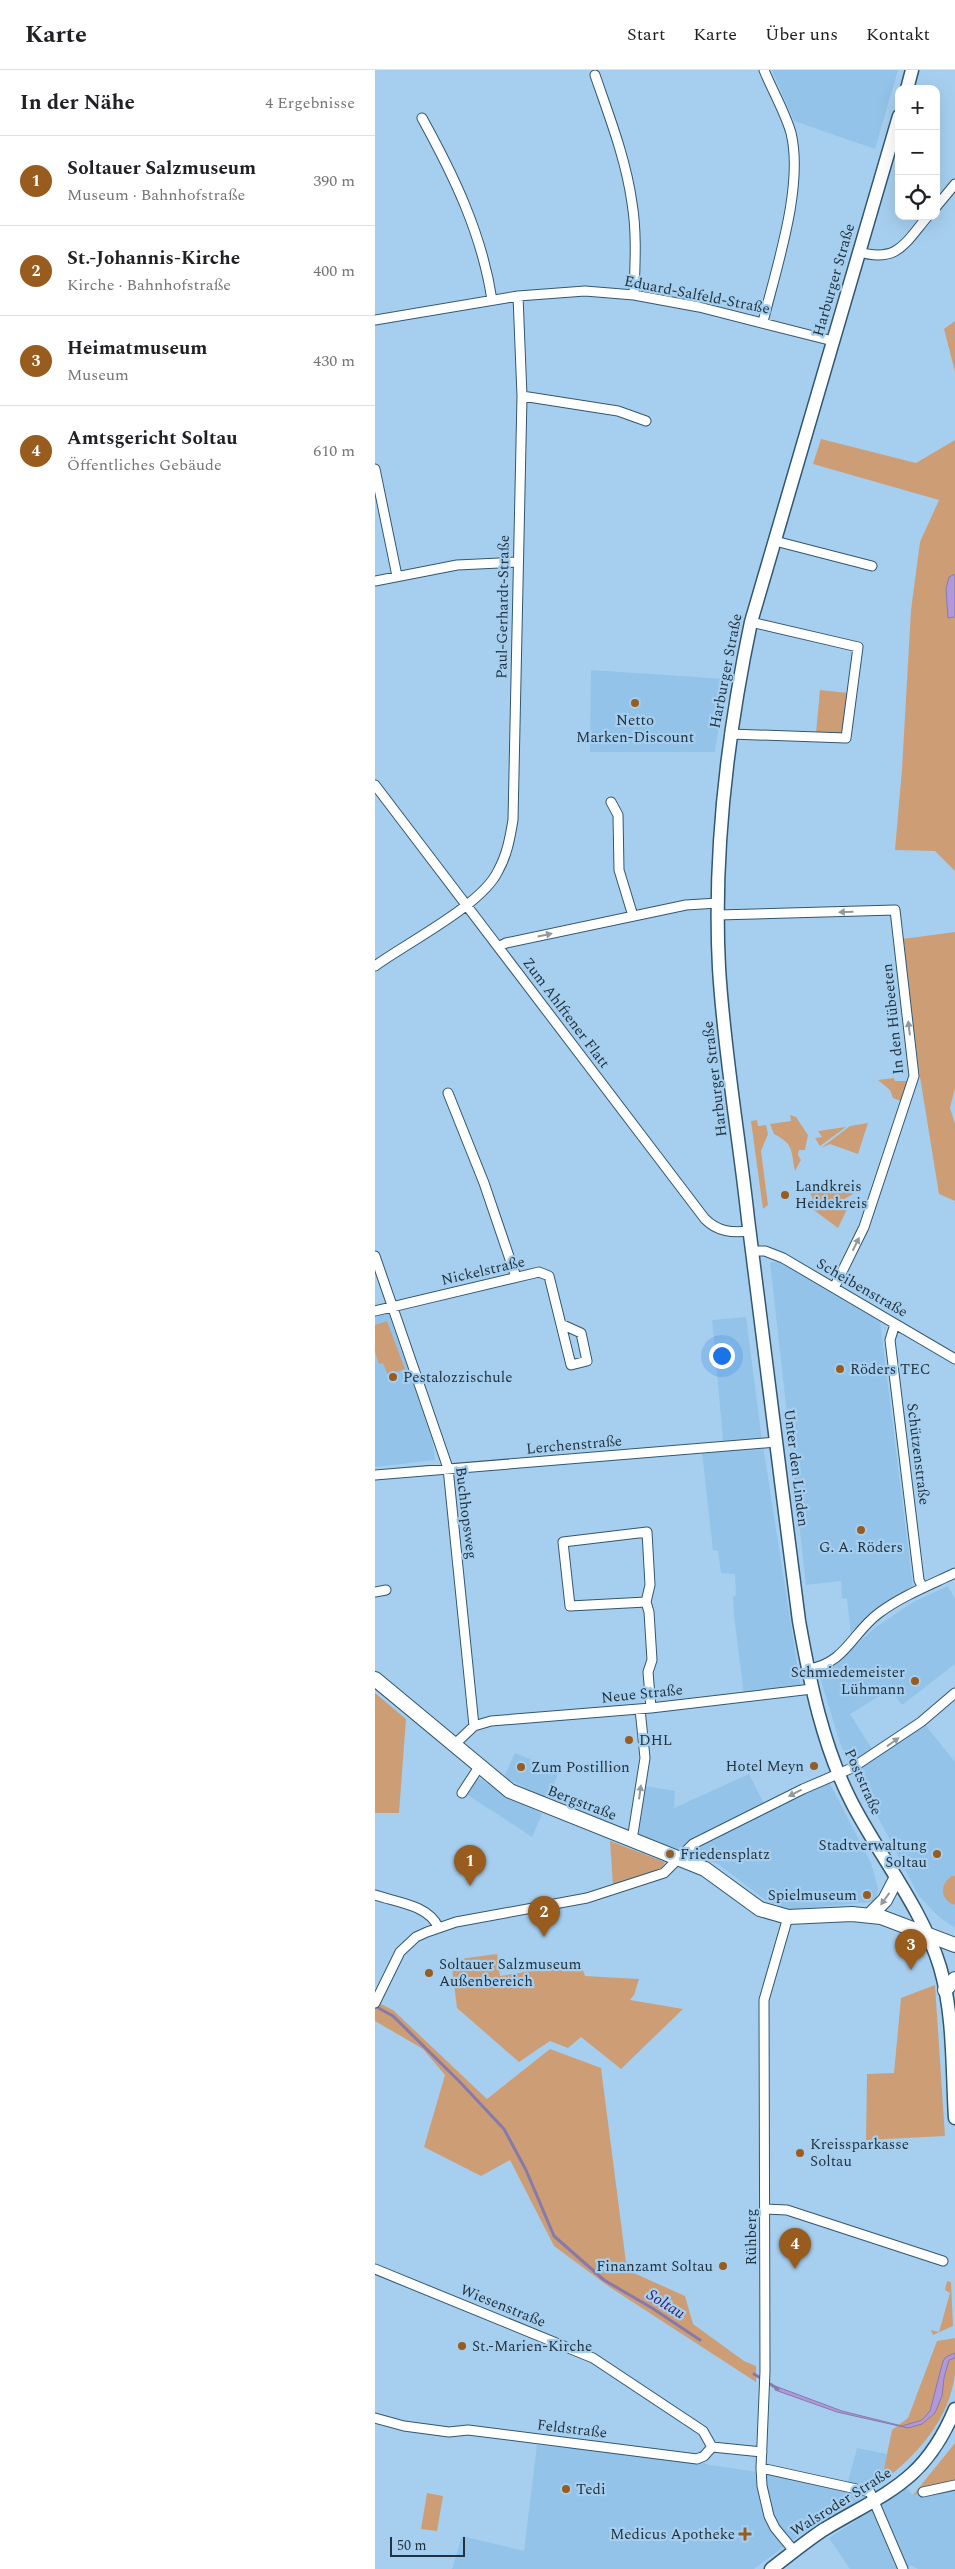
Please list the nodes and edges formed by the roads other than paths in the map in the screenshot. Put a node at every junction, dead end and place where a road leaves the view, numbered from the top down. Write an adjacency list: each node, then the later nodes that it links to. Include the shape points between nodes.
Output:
1 (764, 70): 15 (street, via 791,133 793,160 787,225)
2 (912, 70): 4 (main road)
3 (595, 75): 11 (street, via 617,140 632,203)
4 (908, 85)
5 (422, 118): 13 (street, via 473,224 483,252)
6 (895, 130): 10 (main road, Harburger Straße)
7 (955, 184): 8 (street)
8 (940, 201)
9 (925, 220): 10 (street, via 899,250 891,254 880,257)
10 (859, 252): 16 (main road, Harburger Straße)
11 (634, 295): 12 (street, Eduard-Salfeld-Straße, via 585,291); 15 (street, Eduard-Salfeld-Straße)
12 (518, 296): 13 (street, Eduard-Salfeld-Straße); 17 (street, Paul-Gerhardt-Straße)
13 (492, 300): 14 (street, Eduard-Salfeld-Straße)
14 (375, 320)
15 (763, 322): 16 (street, Eduard-Salfeld-Straße)
16 (833, 341): 20 (main road, Harburger Straße)
17 (521, 396): 18 (street, via 618,411); 21 (street, Paul-Gerhardt-Straße)
18 (646, 421)
19 (375, 469): 23 (street)
20 (775, 541): 22 (street); 25 (main road, Harburger Straße)
21 (518, 562): 23 (street, via 457,565); 29 (street, Paul-Gerhardt-Straße, via 513,820 508,848 498,873)
22 (872, 566)
23 (397, 576): 24 (street)
24 (375, 582)
25 (751, 622): 26 (main road, Harburger Straße); 26 (street, via 858,647 846,738)
26 (730, 734): 30 (main road, Harburger Straße)
27 (375, 785): 29 (street, Zum Ahlftener Flatt)
28 (611, 802): 31 (street, via 618,815 619,870)
29 (468, 904): 32 (street, Zum Ahlftener Flatt); 33 (street, Paul-Gerhardt-Straße)
30 (718, 909): 31 (street, via 687,905); 35 (main road, Harburger Straße, via 722,1000); 39 (street, In den Hübeeten, one-way to 30, via 865,1227 914,1076 895,910)
31 (633, 916): 32 (street, one-way to 31)
32 (498, 947): 35 (street, Zum Ahlftener Flatt, via 705,1218 718,1229 728,1232)
33 (375, 966)
34 (448, 1093): 38 (street, via 484,1183)
35 (750, 1231): 36 (main road, Harburger Straße)
36 (752, 1250): 39 (street, Scheibenstraße, via 774,1253); 45 (main road, Unter den Linden)
37 (375, 1256): 40 (street, Buchhopsweg)
38 (516, 1277): 40 (street, Nickelstraße); 42 (street, Nickelstraße, via 539,1272 549,1276)
39 (834, 1288): 43 (street, Scheibenstraße)
40 (392, 1305): 41 (street, Nickelstraße); 46 (street, Buchhopsweg)
41 (375, 1311)
42 (561, 1324)
43 (895, 1324): 44 (street, Scheibenstraße); 49 (street, Schützenstraße, via 889,1340 919,1580)
44 (955, 1359)
45 (776, 1442): 46 (street, Lerchenstraße); 53 (main road, Unter den Linden)
46 (448, 1468): 47 (street, Lerchenstraße); 59 (street, Buchhopsweg)
47 (375, 1475)
48 (955, 1572): 49 (street)
49 (923, 1588): 53 (street, via 877,1614 835,1659)
50 (387, 1590): 51 (street)
51 (375, 1592)
52 (646, 1602): 52 (street, via 650,1585 647,1532 563,1542 570,1606); 57 (street, via 652,1660 648,1672)
53 (807, 1669): 55 (main road, Unter den Linden)
54 (375, 1679): 60 (main road, Bergstraße)
55 (812, 1689): 57 (street, Neue Straße); 62 (main road, Poststraße)
56 (954, 1693): 62 (street, one-way to 56, via 886,1747)
57 (651, 1708): 58 (street, Neue Straße)
58 (640, 1709): 59 (street, Neue Straße, via 491,1721); 64 (street, one-way to 58, via 645,1758)
59 (474, 1726): 60 (street)
60 (454, 1745): 61 (main road, Bergstraße)
61 (479, 1767): 63 (street); 64 (main road, Bergstraße, via 510,1791)
62 (839, 1774): 65 (street, one-way to 65, via 693,1844); 66 (main road, Poststraße)
63 (462, 1793)
64 (632, 1840): 65 (main road, Bergstraße)
65 (680, 1859): 69 (main road, Bergstraße, via 712,1872 759,1909); 70 (street, via 664,1873 587,1898)
66 (895, 1879): 68 (main road, one-way to 68, via 885,1900); 71 (main road, Poststraße)
67 (375, 1895): 70 (street, via 425,1911 435,1919)
68 (870, 1915): 69 (main road, Bergstraße); 71 (main road, Bergstraße)
69 (788, 1917): 77 (street, Rühberg, via 764,2000)
70 (438, 1927): 75 (street, via 416,1937 400,1952)
71 (926, 1933): 72 (main road); 74 (main road, Poststraße, via 940,1967)
72 (955, 1945)
73 (955, 1979): 74 (main road)
74 (945, 1990): 76 (main road, Poststraße)
75 (377, 1999)
76 (955, 2118)
77 (765, 2208): 78 (street, via 787,2210); 83 (street, Rühberg)
78 (943, 2261)
79 (375, 2269): 82 (street, Wiesenstraße, via 602,2362 703,2431)
80 (955, 2408): 87 (main road, Walsroder Straße, via 947,2427 923,2463)
81 (375, 2418): 82 (street, Feldstraße, via 403,2426 449,2432 468,2430 697,2459)
82 (712, 2447): 83 (street)
83 (762, 2452): 84 (street, Rühberg)
84 (761, 2468): 87 (street, via 870,2492); 88 (street, Rühberg, via 769,2516)
85 (955, 2484): 86 (street)
86 (923, 2492)
87 (875, 2502): 88 (main road, Walsroder Straße, via 827,2528); 90 (street)
88 (794, 2551): 89 (main road, Walsroder Straße)
89 (771, 2569)
90 (903, 2569)

